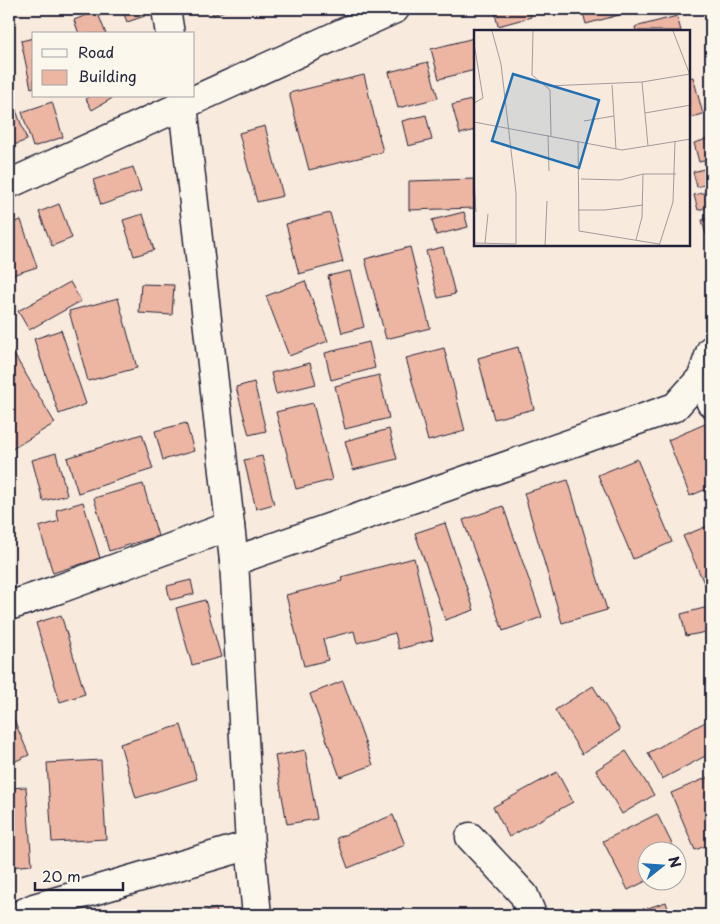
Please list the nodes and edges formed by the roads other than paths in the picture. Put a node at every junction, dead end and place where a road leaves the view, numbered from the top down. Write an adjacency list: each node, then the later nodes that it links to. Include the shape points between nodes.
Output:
1 (166, 9): 3 (street)
2 (395, 9): 4 (street)
3 (170, 32)
4 (195, 95)
5 (183, 100): 6 (street); 10 (street)
6 (9, 184)
7 (711, 350): 8 (street)
8 (702, 377): 9 (street); 11 (street, via 675,407)
9 (711, 403)
10 (230, 526): 11 (street); 12 (street)
11 (234, 561): 14 (street)
12 (9, 606)
13 (470, 837): 17 (street, via 524,895)
14 (250, 845): 15 (street); 16 (street)
15 (19, 915)
16 (257, 915)
17 (532, 915)

